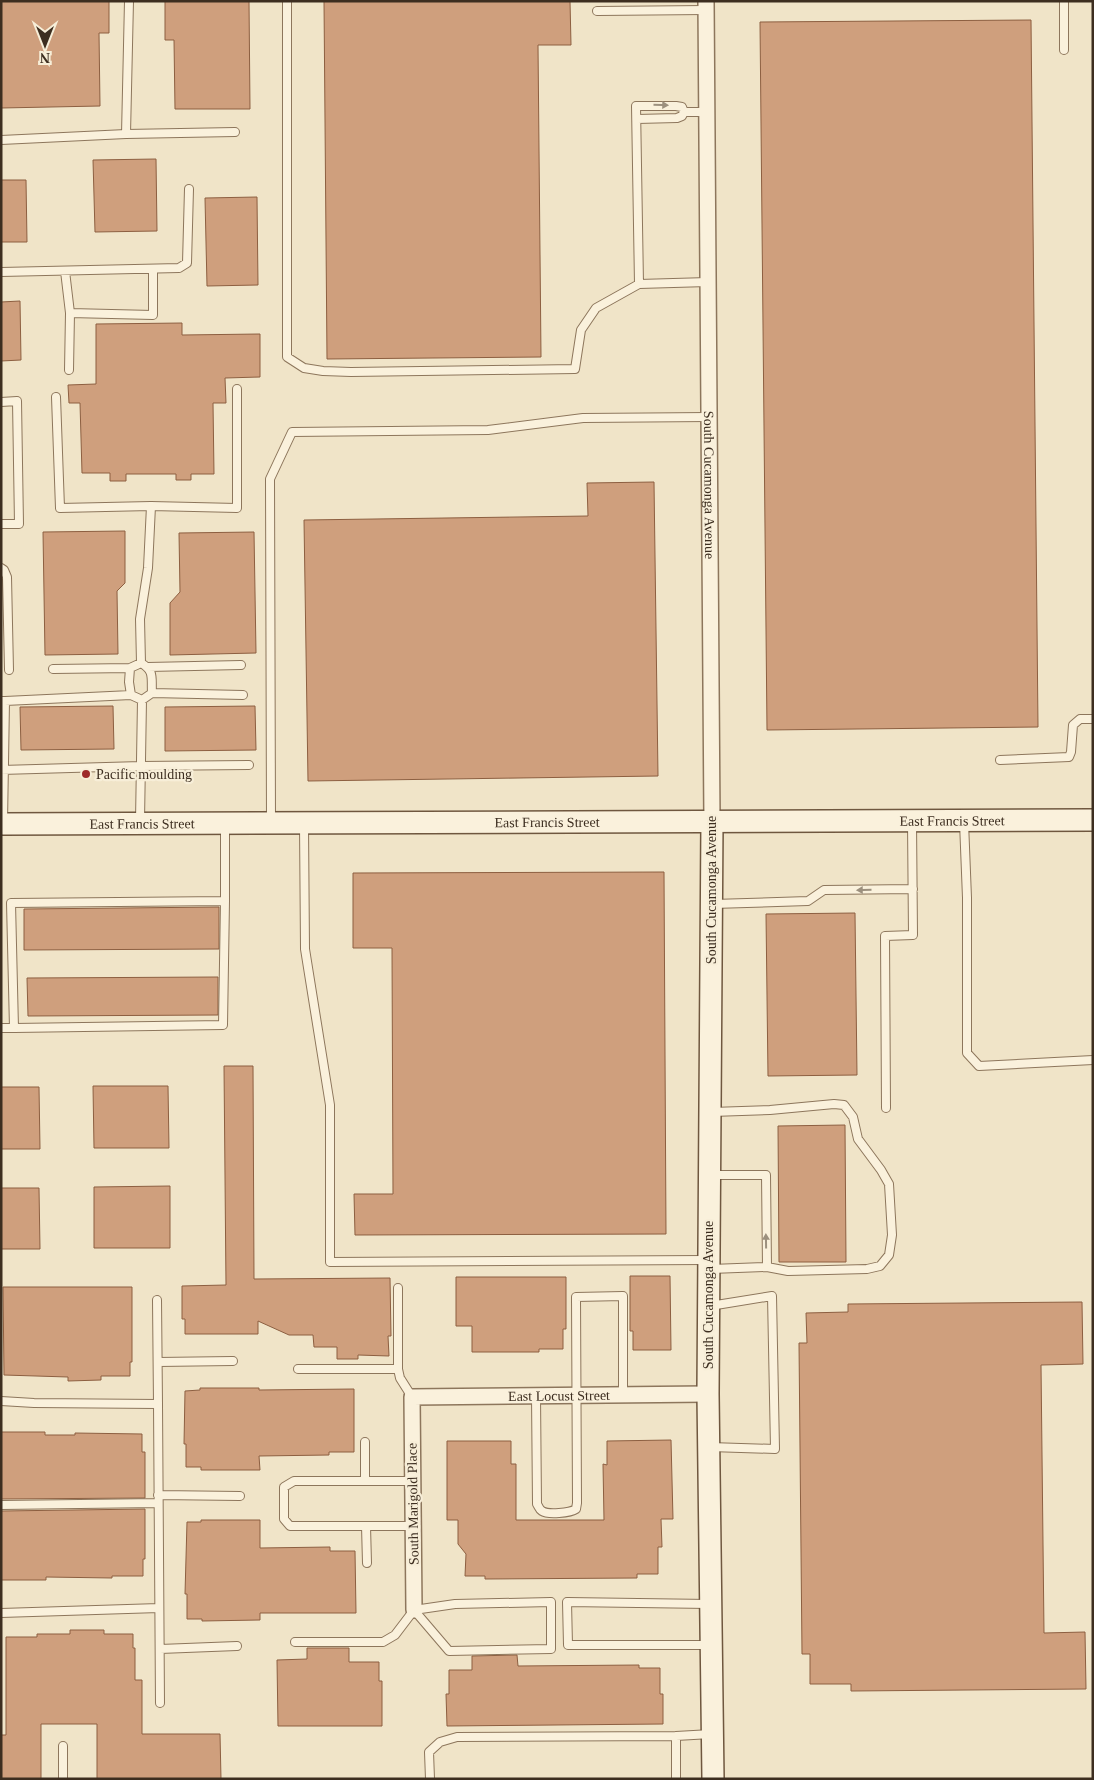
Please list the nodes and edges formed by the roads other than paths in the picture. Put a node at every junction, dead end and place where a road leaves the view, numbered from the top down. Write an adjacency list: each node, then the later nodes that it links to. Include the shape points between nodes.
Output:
1 (129, 1): 11 (lane)
2 (287, 1): 18 (lane, via 287,357 304,368 322,371 575,368 581,330 596,308)
3 (1064, 1): 6 (lane)
4 (706, 6): 5 (lane); 8 (street, South Cucamonga Avenue)
5 (597, 12)
6 (1064, 50)
7 (684, 112): 8 (lane); 9 (lane, via 677,118); 9 (lane, one-way to 7, via 636,106 676,106)
8 (707, 112): 17 (street, South Cucamonga Avenue)
9 (637, 119): 18 (lane)
10 (235, 132): 11 (lane)
11 (126, 134): 12 (lane)
12 (1, 140)
13 (189, 189): 14 (lane, via 187,263 179,268)
14 (153, 268): 15 (lane); 19 (lane, via 153,315)
15 (65, 270): 16 (lane); 19 (lane)
16 (1, 272)
17 (708, 282): 18 (lane); 24 (street, South Cucamonga Avenue)
18 (639, 284)
19 (70, 313): 20 (lane)
20 (69, 370)
21 (237, 389): 25 (lane, via 237,508)
22 (56, 397): 25 (lane, via 60,508)
23 (1, 402): 26 (lane, via 18,402 19,524)
24 (709, 417): 47 (street, South Cucamonga Avenue); 50 (lane, via 583,418 488,430 292,432 270,479)
25 (151, 506): 28 (lane, via 148,568 140,620)
26 (1, 524)
27 (1, 568): 32 (lane, via 7,577)
28 (141, 662): 30 (lane); 31 (lane)
29 (241, 665): 30 (lane)
30 (148, 667): 34 (lane)
31 (130, 668): 33 (lane); 35 (lane, via 128,682)
32 (9, 670)
33 (53, 670)
34 (152, 694): 36 (lane); 37 (lane)
35 (131, 695): 37 (lane); 38 (lane)
36 (244, 695)
37 (142, 700): 42 (lane)
38 (3, 701): 43 (lane)
39 (1093, 718): 40 (lane, via 1080,719 1073,725 1068,757)
40 (1000, 760)
41 (249, 765): 42 (lane)
42 (141, 766): 43 (lane); 48 (lane)
43 (3, 770): 52 (lane)
44 (912, 820): 45 (street, East Francis Street); 47 (street, East Francis Street); 53 (lane)
45 (964, 820): 46 (street, East Francis Street); 58 (lane, via 966,1052 979,1066)
46 (1093, 820)
47 (712, 821): 51 (street, East Francis Street); 55 (street, South Cucamonga Avenue)
48 (140, 823): 49 (street, East Francis Street); 52 (street, East Francis Street)
49 (225, 823): 50 (street, East Francis Street); 54 (lane)
50 (272, 823): 51 (street, East Francis Street)
51 (304, 823): 62 (lane, via 306,949 330,1106 330,1262)
52 (2, 824)
53 (913, 889): 55 (lane, one-way to 55, via 824,890 808,901); 59 (lane, via 913,935 885,936)
54 (225, 901): 57 (lane, via 223,1025); 57 (lane, via 11,903)
55 (711, 904): 60 (street, South Cucamonga Avenue)
56 (1, 1028): 57 (lane)
57 (14, 1028)
58 (1093, 1060)
59 (886, 1108)
60 (710, 1112): 61 (street, South Cucamonga Avenue); 63 (lane, via 844,1106 853,1117 858,1139 889,1184 892,1235 889,1256 880,1266 788,1270)
61 (709, 1175): 62 (street, South Cucamonga Avenue); 63 (lane, one-way to 61, via 766,1175)
62 (709, 1265): 63 (lane); 66 (street, South Cucamonga Avenue)
63 (766, 1267)
64 (398, 1288): 70 (lane)
65 (157, 1300): 68 (lane)
66 (708, 1306): 71 (street, South Cucamonga Avenue); 79 (lane, via 772,1296 774,1449)
67 (233, 1361): 68 (lane)
68 (158, 1362): 77 (lane)
69 (298, 1369): 70 (lane)
70 (398, 1369): 75 (lane)
71 (708, 1394): 72 (street, East Locust Street); 79 (street, South Cucamonga Avenue)
72 (623, 1395): 74 (street, East Locust Street); 74 (lane, via 623,1296 576,1296)
73 (536, 1396): 74 (street, East Locust Street); 74 (lane, via 537,1504 545,1512 571,1512 577,1503); 75 (street, East Locust Street)
74 (576, 1396)
75 (412, 1398): 81 (street, South Marigold Place)
76 (1, 1401): 77 (lane)
77 (158, 1404): 83 (lane)
78 (365, 1442): 80 (lane)
79 (708, 1447): 88 (street, South Cucamonga Avenue)
80 (365, 1481): 81 (lane); 85 (lane, via 294,1481 284,1487 284,1518 290,1526)
81 (412, 1481): 86 (street, South Marigold Place)
82 (240, 1496): 83 (lane)
83 (158, 1499): 84 (lane); 89 (lane)
84 (1, 1505)
85 (366, 1526): 86 (lane); 87 (lane)
86 (413, 1526): 90 (street, South Marigold Place)
87 (367, 1562)
88 (711, 1604): 93 (street, South Cucamonga Avenue); 93 (lane, via 567,1602 568,1645)
89 (159, 1608): 91 (lane); 95 (lane)
90 (414, 1610): 90 (lane, via 455,1604 551,1602 551,1649 449,1651); 92 (lane, via 396,1635 382,1642)
91 (1, 1613)
92 (294, 1642)
93 (712, 1645): 97 (street, South Cucamonga Avenue)
94 (237, 1646): 95 (lane)
95 (160, 1649): 96 (lane)
96 (160, 1703)
97 (713, 1734): 98 (lane); 103 (street, South Cucamonga Avenue)
98 (676, 1736): 101 (lane, via 457,1736 440,1742 429,1752); 102 (lane)
99 (63, 1746): 100 (lane)
100 (63, 1779)
101 (430, 1779)
102 (676, 1779)
103 (713, 1779)

